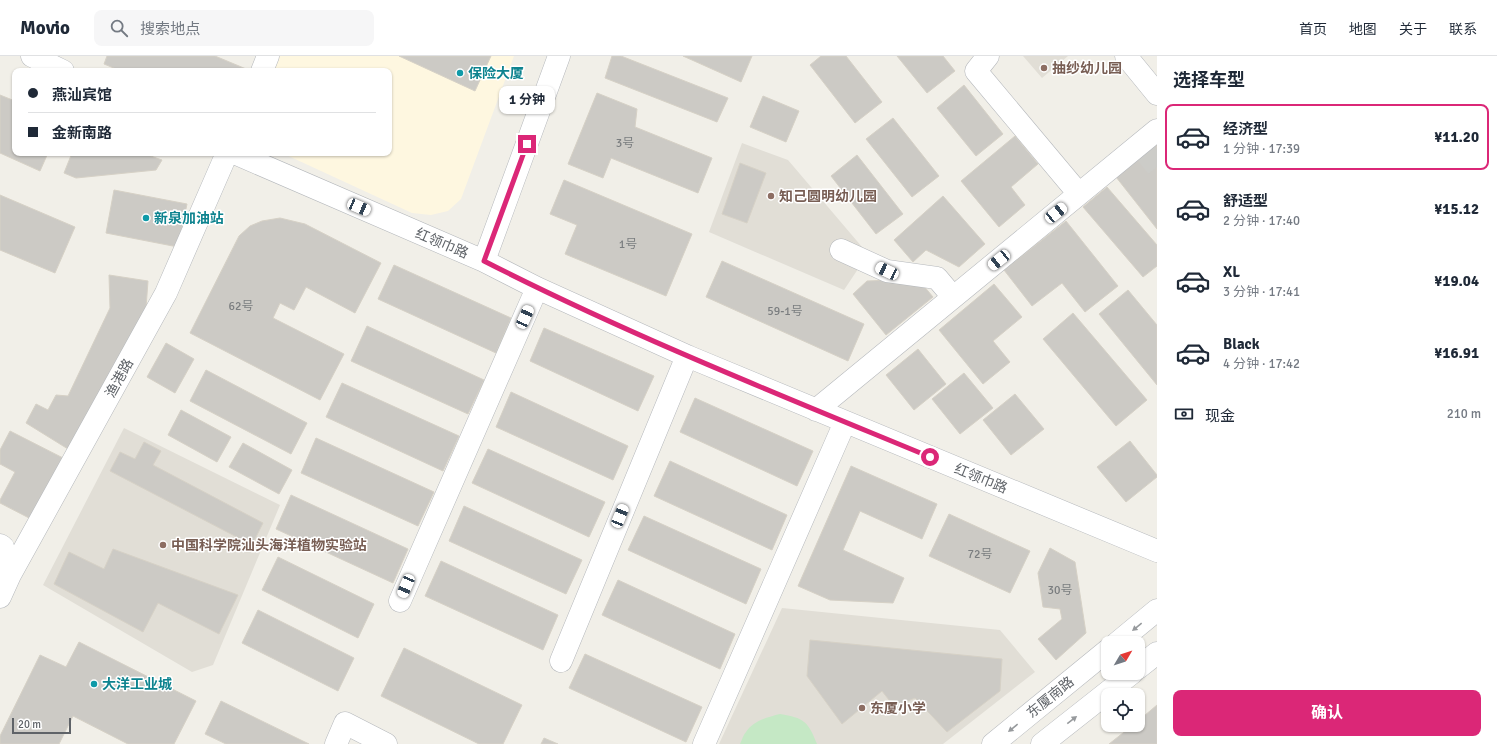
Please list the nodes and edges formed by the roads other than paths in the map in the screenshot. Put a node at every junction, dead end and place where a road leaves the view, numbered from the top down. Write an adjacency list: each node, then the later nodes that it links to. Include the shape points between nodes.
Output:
1 (32, 56): 6 (street)
2 (268, 56): 7 (street)
3 (559, 56): 14 (street)
4 (1126, 56): 8 (street)
5 (976, 61): 12 (street)
6 (57, 68)
7 (263, 68)
8 (1157, 94)
9 (1157, 130): 12 (street, via 1143,149)
10 (226, 156): 22 (street, 渔港路, via 166,293)
11 (241, 156): 14 (street, 红领巾路)
12 (1079, 194): 16 (street)
13 (842, 250): 16 (street, via 887,271 937,278)
14 (484, 261): 15 (street, 红领巾路)
15 (537, 288): 17 (street, 红领巾路); 24 (street)
16 (953, 297): 18 (street)
17 (686, 356): 18 (street, 红领巾路); 29 (street)
18 (816, 410): 19 (street, 红领巾路)
19 (845, 422): 21 (street, 红领巾路); 34 (street)
20 (0, 545): 22 (street, via 3,547)
21 (1157, 551)
22 (10, 575): 23 (street, 渔港路)
23 (0, 597)
24 (400, 601)
25 (1157, 610): 26 (street, one-way to 26)
26 (1125, 636)
27 (1157, 653): 30 (street)
28 (1101, 656): 35 (street, 东厦南路, one-way to 35)
29 (560, 661)
30 (1145, 662)
31 (1123, 680): 36 (street, one-way to 31)
32 (336, 744): 33 (street, via 345,723)
33 (386, 744)
34 (704, 744)
35 (992, 744)
36 (1042, 744)

